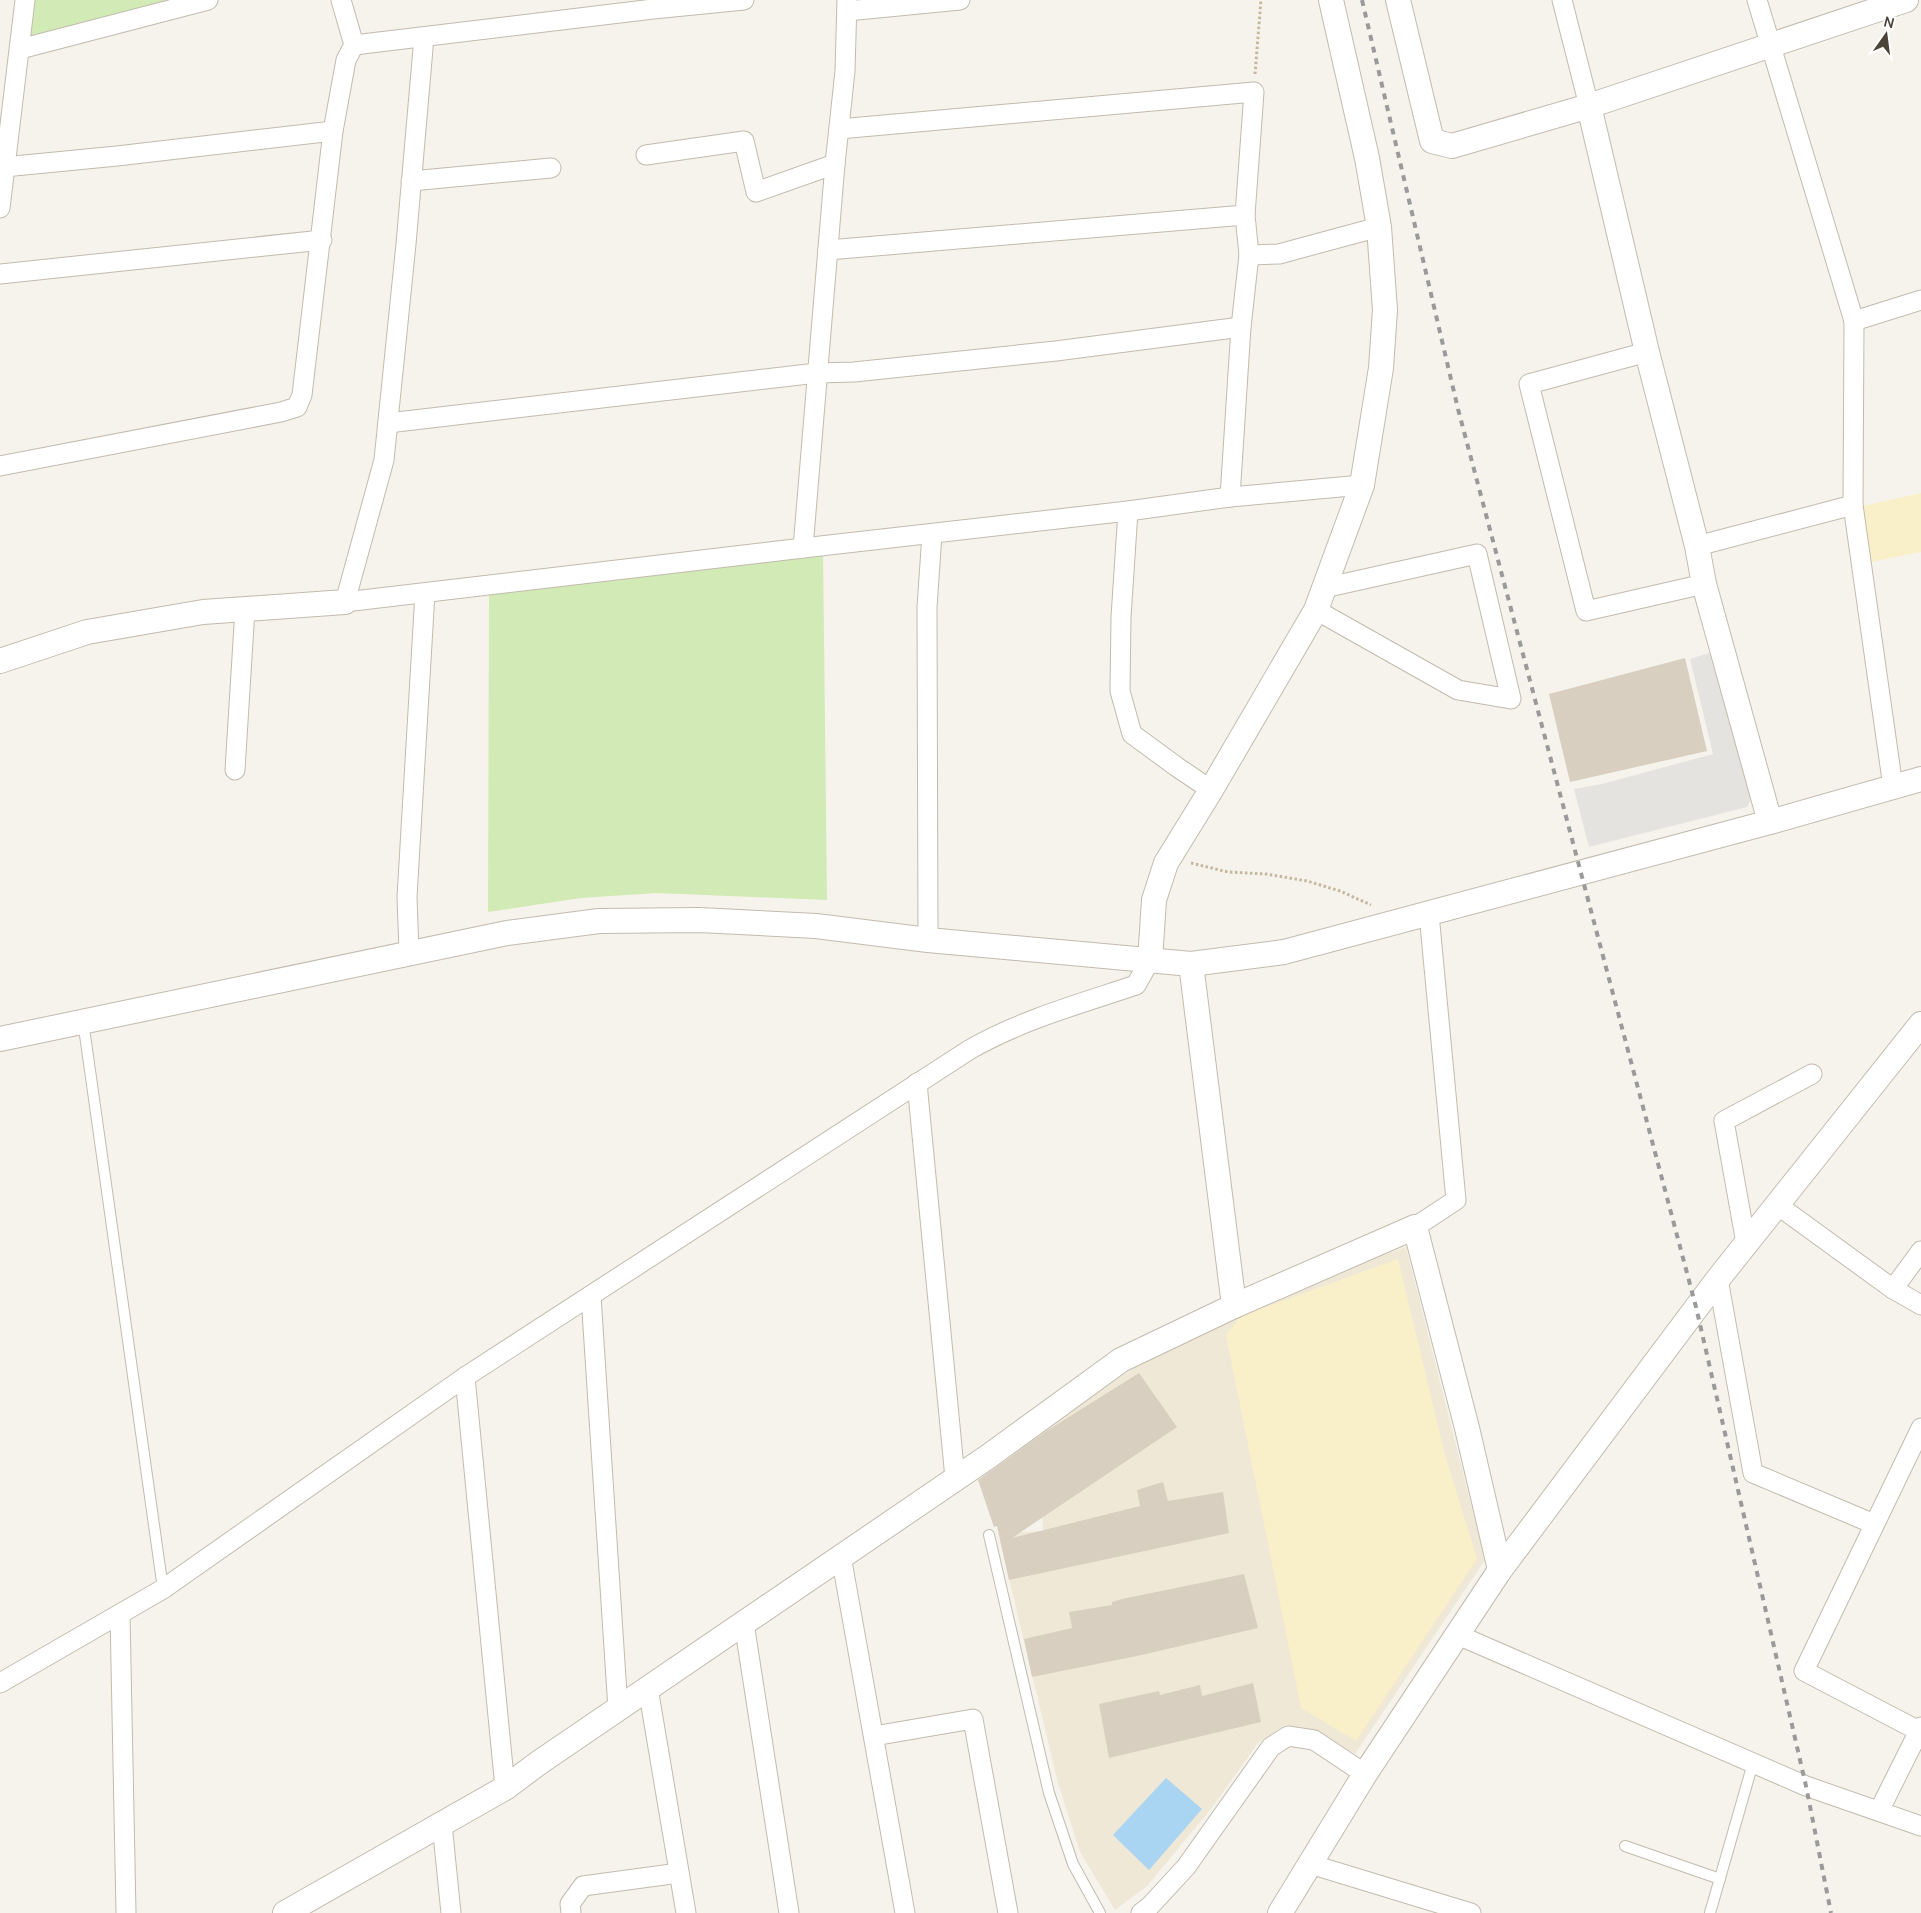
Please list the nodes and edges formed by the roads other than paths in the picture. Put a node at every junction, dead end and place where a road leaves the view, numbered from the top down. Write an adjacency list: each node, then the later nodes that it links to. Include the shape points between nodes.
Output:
1 (25, 0): 16 (street)
2 (208, 0): 16 (street)
3 (341, 0): 15 (street)
4 (744, 0): 11 (street)
5 (960, 0): 12 (street)
6 (1331, 0): 27 (street, via 1367,158)
7 (1398, 0): 17 (street, via 1432,141 1452,146)
8 (1562, 0): 17 (street)
9 (1757, 0): 14 (street)
10 (1906, 0): 14 (street)
11 (652, 4): 13 (street)
12 (847, 6): 18 (street, via 845,71)
13 (424, 37): 15 (street); 24 (street)
14 (1772, 44): 17 (street); 33 (street)
15 (354, 45): 19 (street, via 346,60)
16 (20, 49): 22 (street)
17 (1589, 106): 35 (street)
18 (838, 129): 21 (street); 26 (street, via 1254,92)
19 (333, 130): 22 (street); 28 (street)
20 (646, 154): 21 (street, via 744,141 756,192)
21 (835, 164): 29 (street)
22 (4, 168): 25 (street)
23 (551, 168): 24 (street)
24 (411, 181): 37 (street)
25 (0, 208)
26 (1244, 215): 29 (street); 30 (street)
27 (1379, 227): 30 (street, via 1279,254); 39 (street, via 1385,310 1380,368)
28 (322, 240): 31 (street); 38 (street, via 302,395 297,407)
29 (828, 250): 36 (street)
30 (1249, 254): 34 (street)
31 (0, 274)
32 (1921, 300): 33 (street)
33 (1854, 322): 41 (street)
34 (1241, 327): 36 (street, via 1056,351); 40 (street)
35 (1646, 352): 44 (street); 46 (street, via 1528,384 1586,611)
36 (817, 373): 37 (street); 45 (street)
37 (388, 423): 49 (street, via 384,460)
38 (0, 466)
39 (1362, 484): 40 (street); 48 (street)
40 (1230, 497): 42 (street)
41 (1853, 505): 44 (street); 54 (street)
42 (1128, 512): 43 (street); 55 (street, via 1120,691 1132,734)
43 (932, 534): 45 (street); 58 (street, via 927,607)
44 (1697, 546): 46 (street)
45 (803, 548): 47 (street)
46 (1704, 584): 56 (street)
47 (425, 592): 49 (street); 59 (street, via 407,898)
48 (1320, 599): 48 (street, via 1477,554 1511,699 1458,690); 55 (street)
49 (345, 602): 50 (street)
50 (245, 609): 51 (street, via 203,612 87,632); 52 (street)
51 (0, 661)
52 (235, 770)
53 (1921, 779): 54 (street)
54 (1893, 787): 56 (street)
55 (1211, 790): 60 (street, via 1170,858 1154,900)
56 (1770, 822): 57 (street)
57 (1429, 914): 61 (street, via 1284,952); 68 (street, via 1456,1200)
58 (928, 940): 59 (street, via 816,926 699,920 599,921 507,932); 60 (street)
59 (409, 952): 62 (street)
60 (1150, 960): 61 (street); 66 (street, via 1136,985 997,1034)
61 (1191, 964): 75 (street)
62 (81, 1022): 64 (street); 83 (lane)
63 (1921, 1024): 67 (street)
64 (0, 1038)
65 (1812, 1074): 69 (street, via 1724,1121)
66 (917, 1083): 73 (street); 78 (street)
67 (1776, 1204): 69 (street); 72 (street)
68 (1414, 1227): 75 (street); 82 (street, via 1467,1428)
69 (1746, 1243): 71 (street)
70 (1921, 1251): 72 (street)
71 (1718, 1279): 79 (street, via 1753,1473); 82 (street)
72 (1893, 1289): 74 (street)
73 (591, 1296): 76 (street); 89 (street)
74 (1921, 1305)
75 (1234, 1306): 78 (street, via 1121,1360)
76 (465, 1377): 83 (street); 94 (street)
77 (1921, 1428): 79 (street)
78 (955, 1478): 81 (street)
79 (1874, 1524): 90 (street, via 1804,1671)
80 (989, 1535): 110 (lane, via 1049,1793 1073,1864)
81 (841, 1556): 85 (street); 91 (street)
82 (1500, 1570): 86 (street)
83 (163, 1590): 84 (street)
84 (120, 1614): 87 (street); 102 (street)
85 (744, 1623): 88 (street); 107 (street)
86 (1458, 1635): 92 (street); 93 (street)
87 (0, 1683)
88 (648, 1688): 89 (street); 100 (street)
89 (618, 1709): 94 (street)
90 (1920, 1729): 95 (street)
91 (874, 1736): 108 (street); 109 (street, via 973,1720)
92 (1753, 1763): 95 (street, via 1806,1786); 101 (lane)
93 (1365, 1774): 99 (street); 111 (street, via 1314,1740 1288,1736 1271,1747 1186,1867)
94 (505, 1788): 96 (street)
95 (1879, 1811): 97 (street)
96 (442, 1824): 103 (street); 104 (street)
97 (1921, 1826)
98 (1625, 1846): 101 (lane)
99 (1310, 1864): 112 (street); 113 (street)
100 (679, 1874): 105 (street, via 583,1886 570,1904); 106 (street)
101 (1720, 1879): 114 (lane)
102 (126, 1913)
103 (285, 1913)
104 (451, 1913)
105 (571, 1913)
106 (686, 1913)
107 (789, 1913)
108 (905, 1913)
109 (1008, 1913)
110 (1100, 1913)
111 (1141, 1913)
112 (1280, 1913)
113 (1471, 1913)
114 (1710, 1913)

